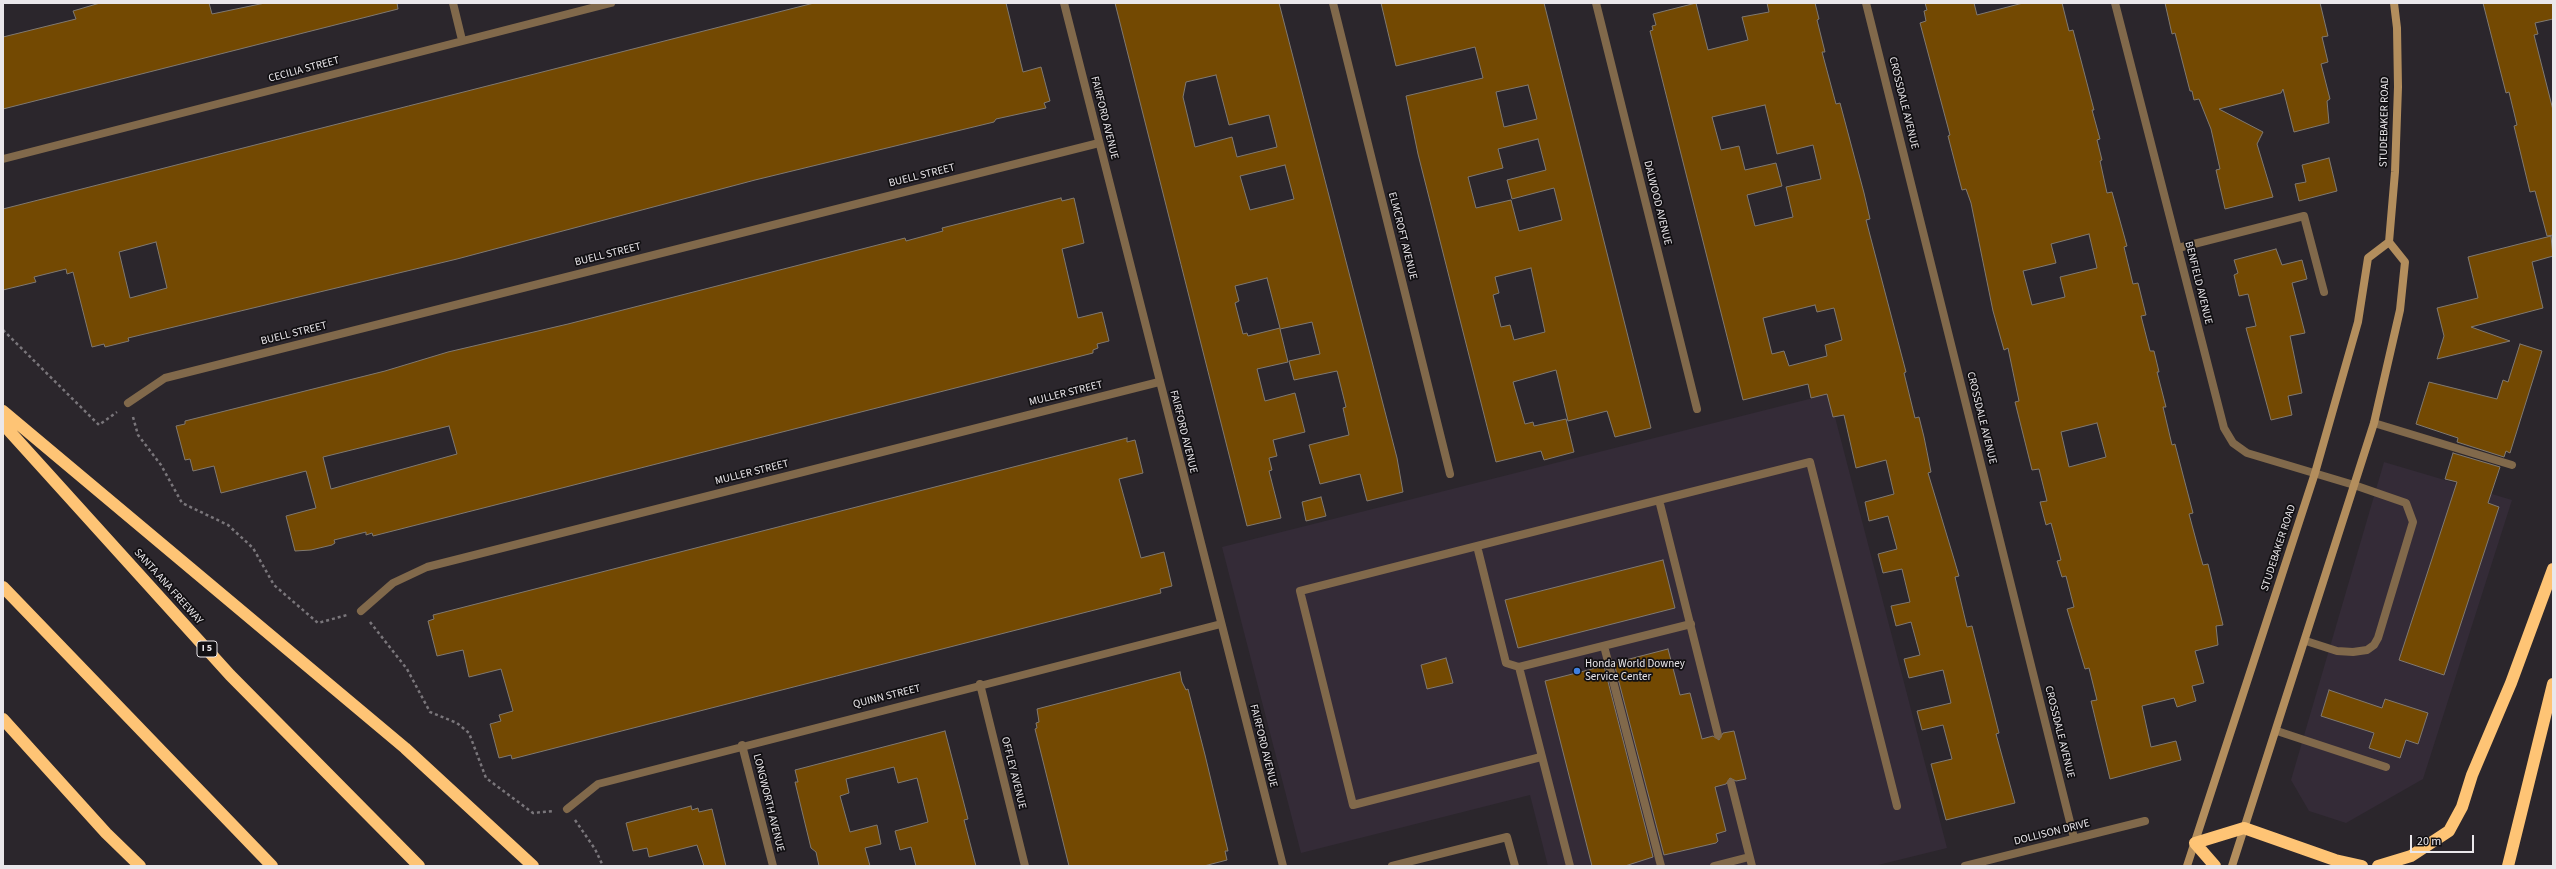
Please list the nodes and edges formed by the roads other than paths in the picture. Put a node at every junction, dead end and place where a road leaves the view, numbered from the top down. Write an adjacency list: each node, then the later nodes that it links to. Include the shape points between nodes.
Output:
1 (453, 3): 9 (street)
2 (611, 3): 9 (street, CECILIA STREET)
3 (1064, 3): 10 (street, FAIRFORD AVENUE)
4 (1333, 3): 23 (street, ELMCROFT AVENUE)
5 (1596, 3): 17 (street, DALWOOD AVENUE)
6 (1866, 3): 48 (street, CROSSDALE AVENUE)
7 (2115, 3): 13 (street, BENFIELD AVENUE)
8 (2394, 3): 12 (main road, STUDEBAKER ROAD, via 2398,87)
9 (462, 40): 11 (street, CECILIA STREET)
10 (1099, 143): 15 (street, FAIRFORD AVENUE); 16 (street, BUELL STREET, via 165,378)
11 (3, 159)
12 (2389, 242): 19 (main road, via 2405,262 2405,278); 22 (main road, STUDEBAKER ROAD, via 2368,258 2358,322)
13 (2178, 248): 14 (street, via 2304,216); 22 (street, BENFIELD AVENUE, via 2224,428 2234,443 2247,453)
14 (2324, 292)
15 (1159, 382): 29 (street, MULLER STREET, via 427,567 393,583); 30 (street, FAIRFORD AVENUE)
16 (128, 403)
17 (1697, 409)
18 (3, 411): 54 (highway, via 406,748)
19 (2374, 422): 21 (street); 24 (main road)
20 (3, 424): 53 (highway, SANTA ANA FREEWAY / I 5, via 230,675)
21 (2512, 465)
22 (2315, 473): 24 (street, BENFIELD AVENUE); 49 (main road, STUDEBAKER ROAD)
23 (1450, 474)
24 (2354, 485): 32 (main road); 32 (street, BENFIELD AVENUE, via 2406,503 2412,522 2378,638 2367,650 2353,652 2337,651)
25 (1659, 500): 26 (street); 31 (street); 44 (street, via 1810,462)
26 (1477, 546): 34 (street, via 1506,663); 41 (street, via 1300,591 1353,805)
27 (2553, 569): 69 (highway, via 2511,683 2472,775 2462,807 2449,831 2411,856)
28 (3, 587): 52 (highway)
29 (362, 611)
30 (1221, 624): 35 (street, QUINN STREET); 57 (street, FAIRFORD AVENUE)
31 (1690, 624): 33 (street); 39 (street)
32 (2306, 641): 38 (main road)
33 (1604, 646): 34 (street); 61 (street)
34 (1519, 667): 41 (street)
35 (980, 684): 40 (street, QUINN STREET); 56 (street, OFFLEY AVENUE)
36 (2553, 684): 70 (highway)
37 (3, 719): 51 (highway, via 106,833)
38 (2277, 730): 42 (street); 47 (main road)
39 (1718, 735)
40 (742, 745): 45 (street, QUINN STREET, via 598,784); 55 (street, LONGWORTH AVENUE)
41 (1541, 757): 60 (street)
42 (2386, 767)
43 (1731, 783): 50 (street)
44 (1898, 806)
45 (567, 809)
46 (2145, 821): 48 (street, DOLLISON DRIVE)
47 (2244, 828): 49 (highway); 67 (main road); 68 (highway, via 2335,860)
48 (2074, 838): 64 (street, DOLLISON DRIVE)
49 (2194, 843): 65 (main road, STUDEBAKER ROAD); 66 (highway)
50 (1749, 857): 62 (street); 63 (street)
51 (140, 866)
52 (272, 866)
53 (419, 866)
54 (533, 866)
55 (773, 866)
56 (1025, 866)
57 (1283, 866)
58 (1392, 866): 59 (street, via 1507,837)
59 (1515, 866)
60 (1570, 866)
61 (1661, 866)
62 (1714, 866)
63 (1752, 866)
64 (1965, 866)
65 (2187, 866)
66 (2215, 866)
67 (2232, 866)
68 (2362, 866)
69 (2378, 866)
70 (2508, 866)

